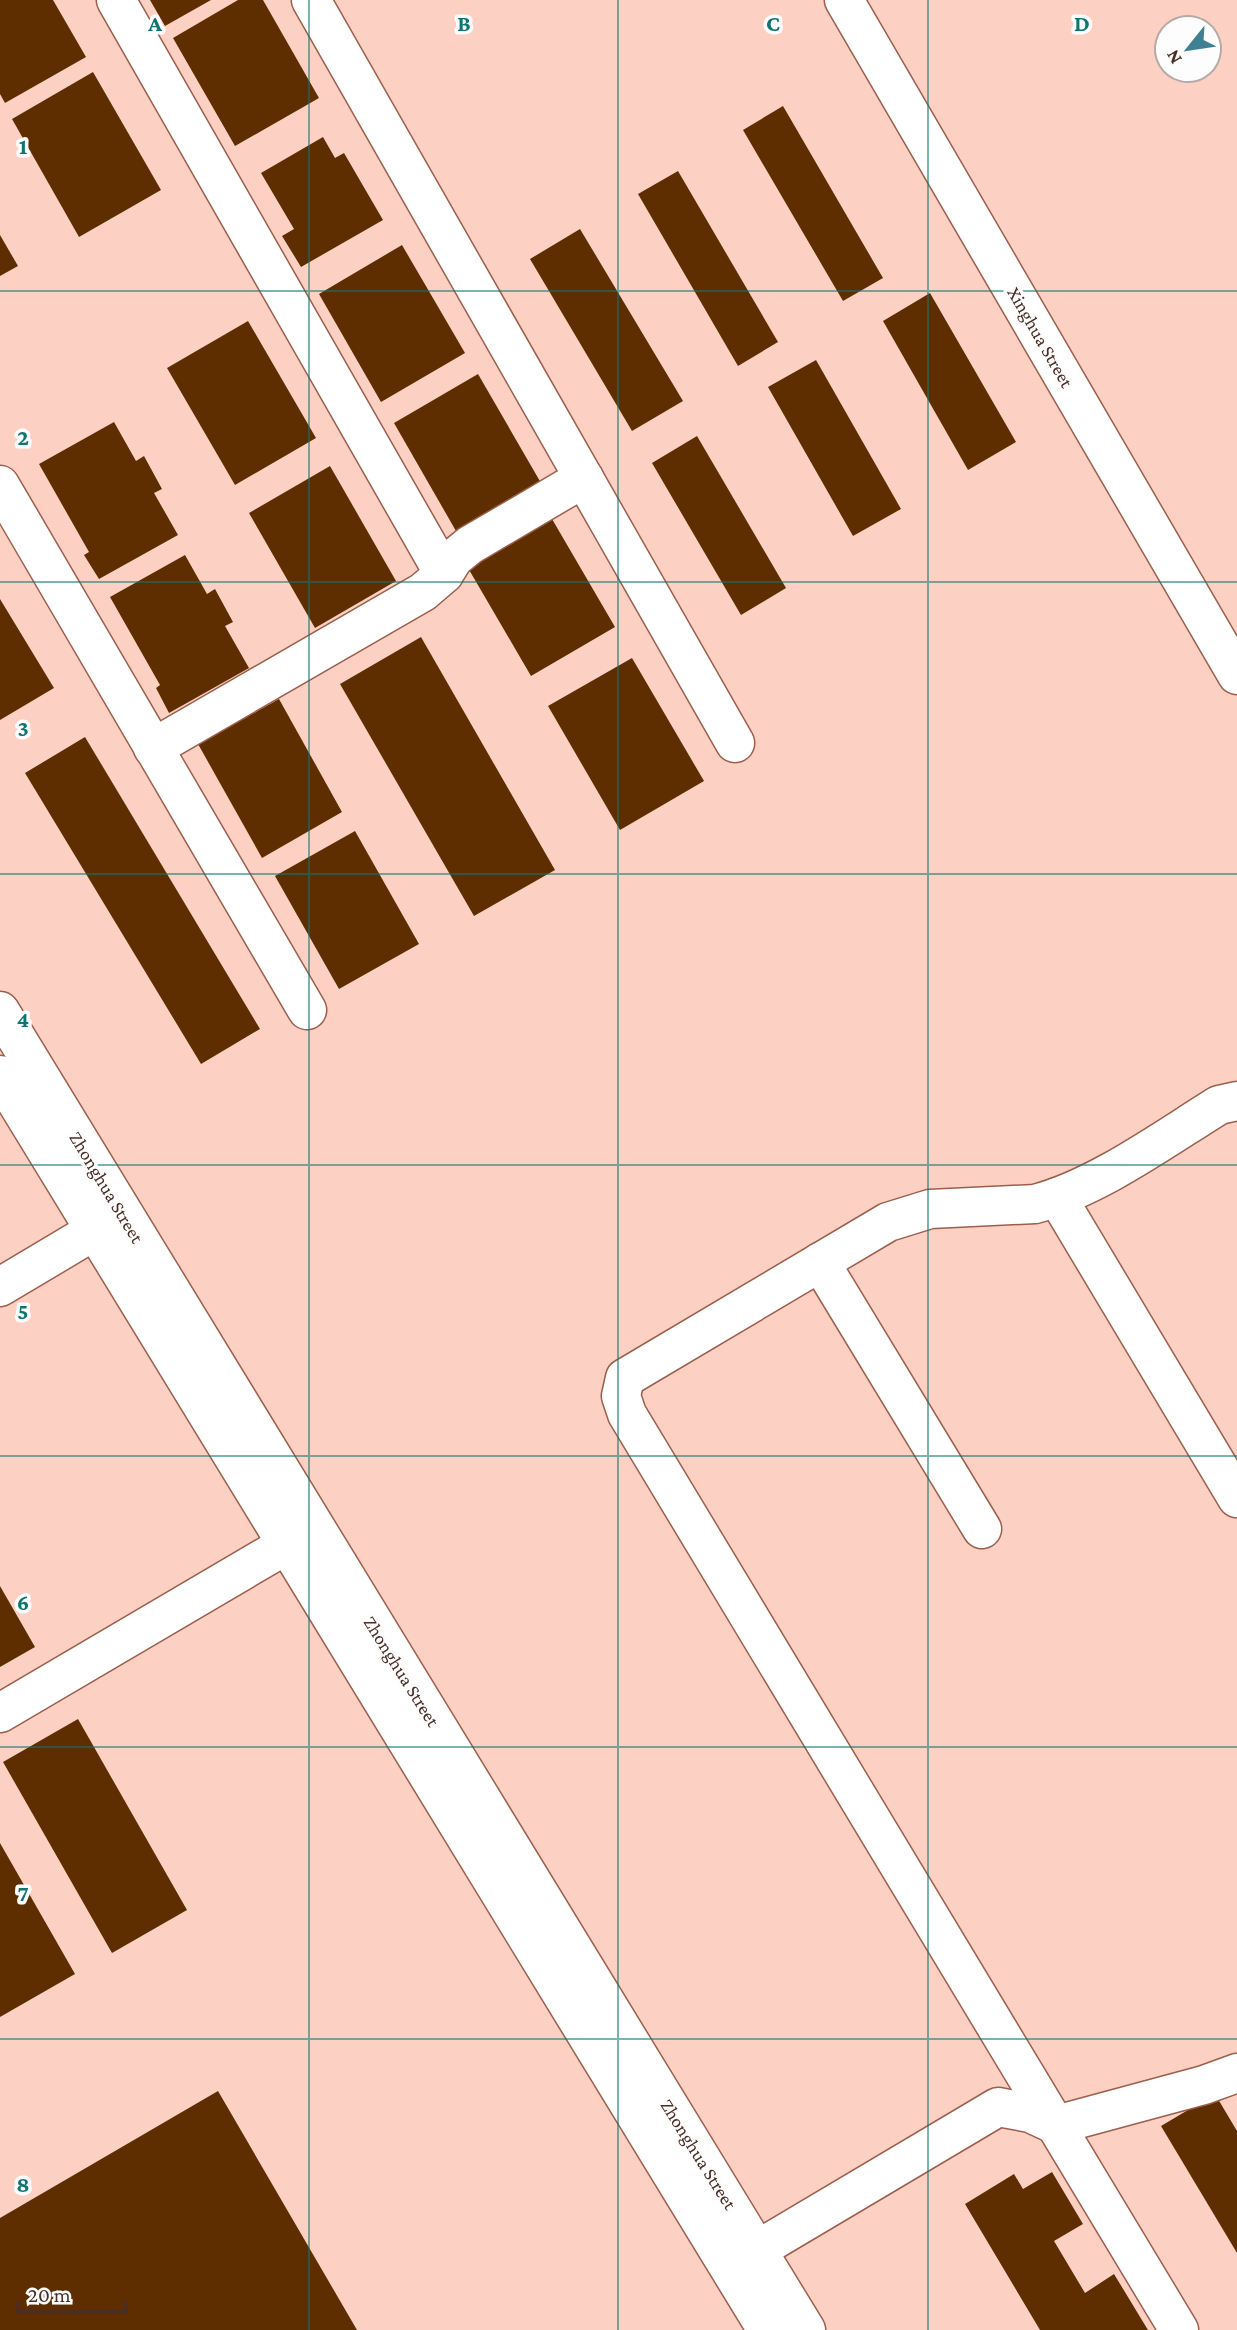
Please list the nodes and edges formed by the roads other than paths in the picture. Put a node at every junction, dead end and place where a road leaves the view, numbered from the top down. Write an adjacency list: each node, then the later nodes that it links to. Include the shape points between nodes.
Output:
1 (116, 0): 6 (street)
2 (312, 0): 4 (street)
3 (844, 0): 7 (street, Xinghua Street)
4 (584, 478): 6 (street, via 470,545 453,558); 9 (street)
5 (0, 485): 10 (street)
6 (444, 574): 10 (street, via 423,592)
7 (1227, 635): 8 (street, Xinghua Street)
8 (1237, 675)
9 (735, 743)
10 (153, 748): 11 (street)
11 (307, 1010)
12 (0, 1011): 25 (street, Zhonghua Street)
13 (0, 1075): 16 (street, Zhonghua Street)
14 (1237, 1101): 15 (street, via 1219,1105 1087,1185)
15 (1057, 1197): 17 (street, via 1035,1204 930,1209 888,1222); 19 (street)
16 (94, 1231): 18 (street); 21 (street, Zhonghua Street)
17 (820, 1262): 20 (street); 24 (street, via 625,1378 621,1396 634,1426)
18 (0, 1287)
19 (1237, 1498)
20 (982, 1529)
21 (286, 1545): 22 (street); 26 (street, Zhonghua Street)
22 (0, 1713)
23 (1237, 2073): 24 (street)
24 (1056, 2125): 25 (street, via 1030,2113 998,2107); 28 (street)
25 (757, 2249): 27 (street, Zhonghua Street)
26 (767, 2330)
27 (806, 2330)
28 (1179, 2330)

